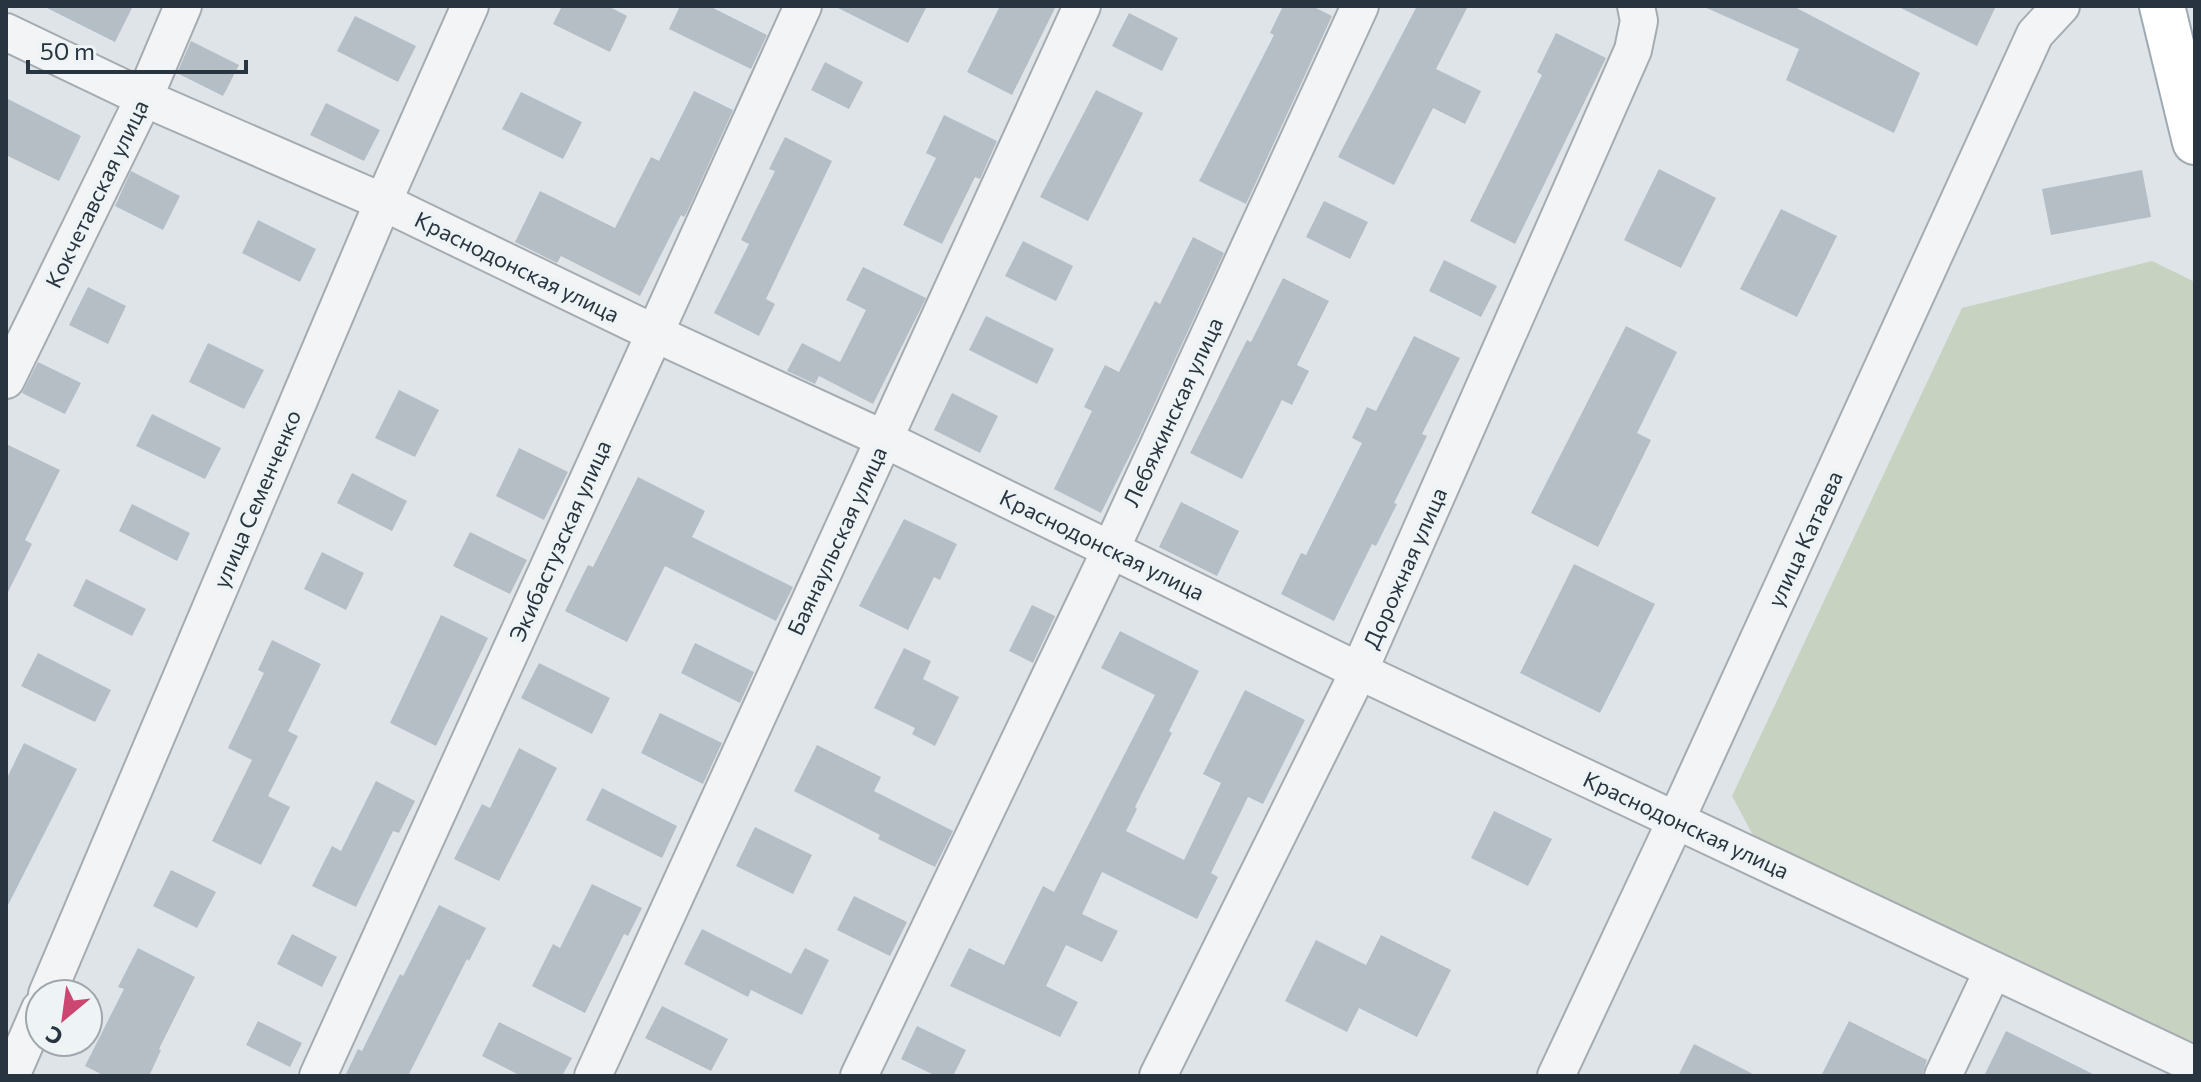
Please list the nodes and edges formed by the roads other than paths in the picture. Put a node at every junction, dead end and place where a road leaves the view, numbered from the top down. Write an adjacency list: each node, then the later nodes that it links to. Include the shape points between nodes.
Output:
1 (183, 6): 10 (street, Кокчетавская улица)
2 (470, 6): 12 (street, улица Семенченко)
3 (803, 6): 13 (street, Экибастузская улица)
4 (1082, 6): 15 (street, Баянаульская улица)
5 (1360, 6): 16 (street, Лебяжинская улица)
6 (1636, 6): 17 (street, Дорожная улица, via 1639,21 1633,50)
7 (2061, 6): 18 (street, улица Катаева, via 2035,34)
8 (2162, 6): 11 (main road)
9 (6, 32): 10 (street, Краснодонская улица)
10 (144, 98): 12 (street, Краснодонская улица); 14 (street, Кокчетавская улица)
11 (2195, 142)
12 (383, 202): 13 (street, Краснодонская улица); 20 (street, улица Семенченко)
13 (654, 333): 15 (street, Краснодонская улица); 24 (street, Экибастузская улица)
14 (6, 380)
15 (884, 439): 16 (street, Краснодонская улица); 25 (street, Баянаульская улица)
16 (1111, 549): 17 (street, Краснодонская улица); 26 (street, Лебяжинская улица)
17 (1359, 671): 18 (street, Краснодонская улица); 27 (street, Дорожная улица)
18 (1676, 820): 19 (street, Краснодонская улица); 28 (street, улица Катаева)
19 (1993, 970): 23 (street, Краснодонская улица); 29 (street)
20 (54, 978)
21 (24, 1038): 22 (street)
22 (12, 1060)
23 (2195, 1065)
24 (318, 1076)
25 (593, 1076)
26 (859, 1076)
27 (1158, 1076)
28 (1556, 1076)
29 (1943, 1076)

